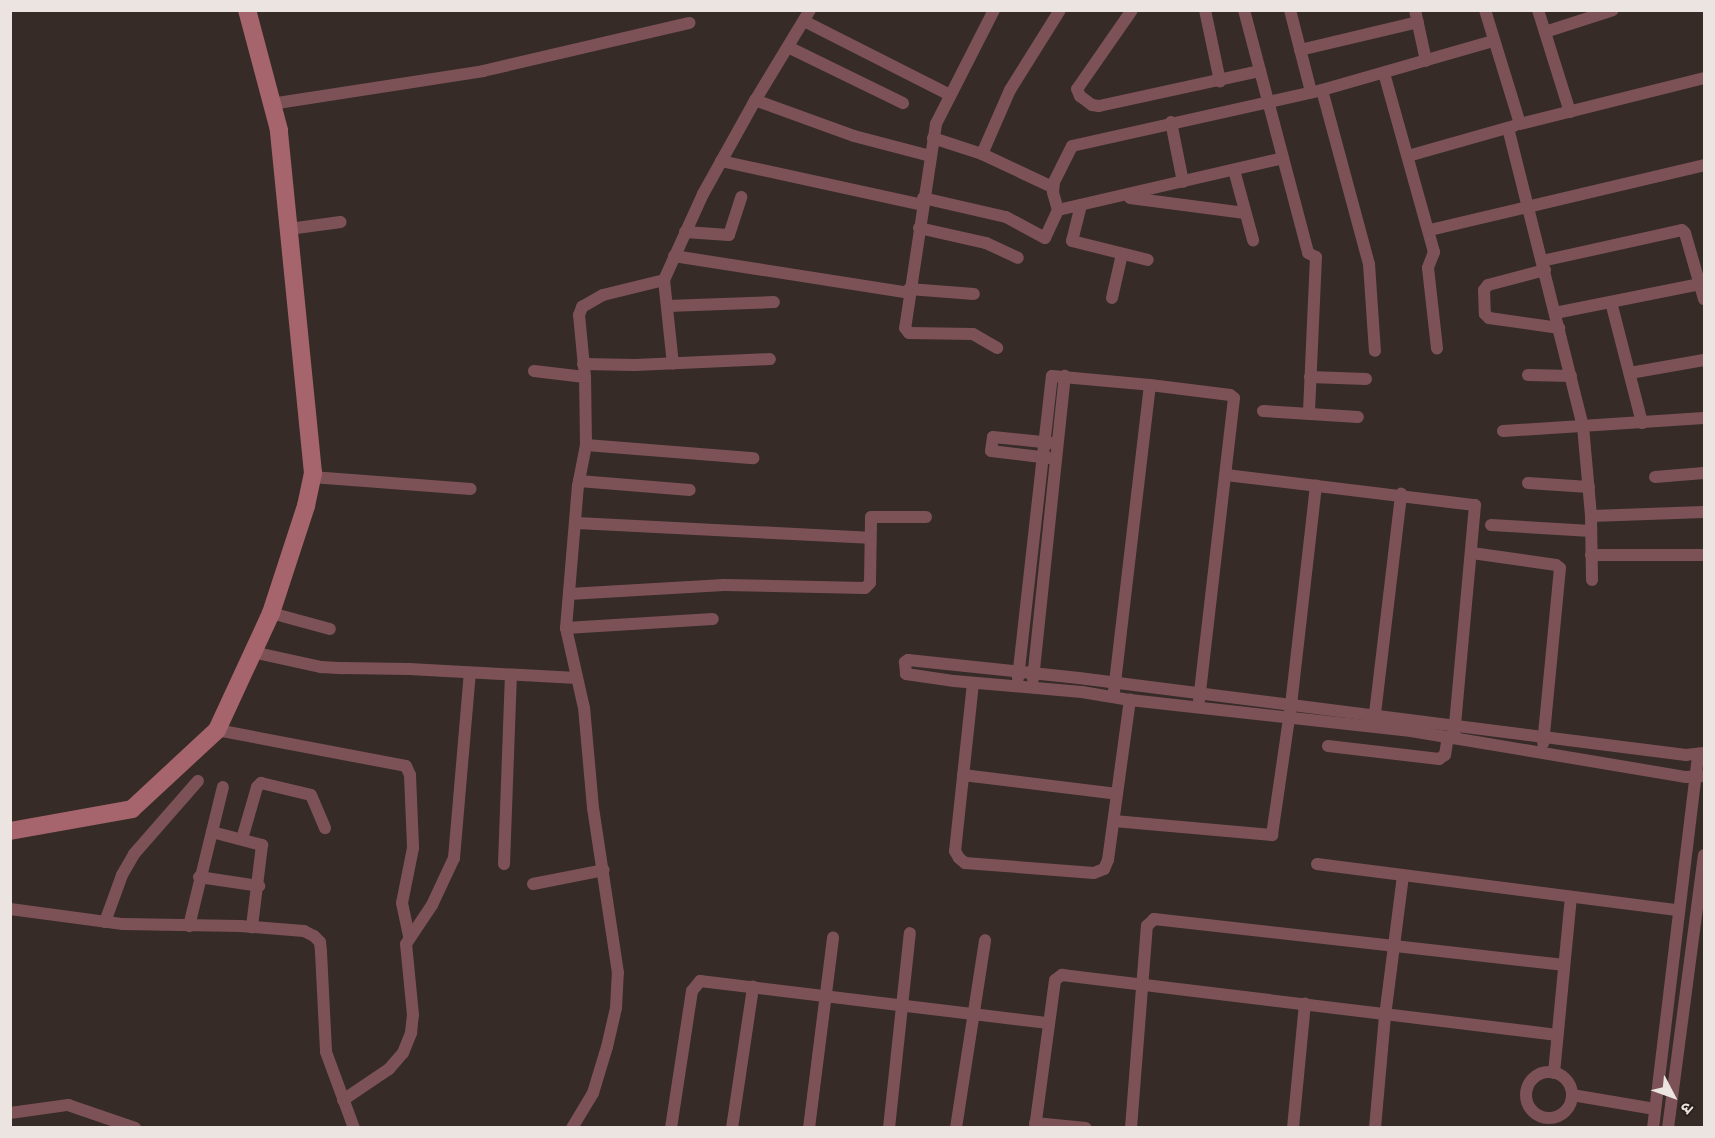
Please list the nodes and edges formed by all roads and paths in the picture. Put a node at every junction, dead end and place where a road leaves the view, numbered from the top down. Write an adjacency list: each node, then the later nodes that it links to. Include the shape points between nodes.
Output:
1 (247, 10): 28 (street)
2 (994, 10): 24 (street)
3 (1060, 10): 33 (street, via 1010,90)
4 (1132, 10): 22 (street, via 1077,88 1080,96 1099,106)
5 (1205, 10): 22 (street)
6 (1244, 10): 19 (street)
7 (1290, 10): 17 (street)
8 (1485, 10): 15 (street)
9 (1538, 10): 14 (street)
10 (1613, 10): 14 (street)
11 (807, 16): 16 (street); 24 (street)
12 (1417, 16): 17 (street); 18 (street)
13 (689, 23): 28 (street, via 483,71)
14 (1545, 32): 29 (street)
15 (1493, 41): 18 (street); 31 (street)
16 (788, 47): 25 (street); 27 (street)
17 (1300, 50): 23 (street)
18 (1426, 61): 20 (street)
19 (1260, 71): 22 (street); 26 (street)
20 (1384, 73): 23 (street); 35 (street)
21 (1704, 78): 29 (street)
22 (1220, 81)
23 (1316, 91): 26 (street); 73 (street, via 1369,264)
24 (950, 95): 32 (street)
25 (755, 100): 34 (street, via 854,136); 37 (street)
26 (1268, 100): 30 (street); 36 (street)
27 (903, 103)
28 (271, 104): 51 (street, via 279,129)
29 (1570, 112): 31 (street)
30 (1171, 122): 40 (street); 41 (street, via 1072,146)
31 (1514, 126): 35 (street); 46 (street)
32 (933, 138): 33 (street); 34 (street)
33 (982, 154): 41 (street)
34 (930, 156): 44 (street)
35 (1408, 156): 52 (street)
36 (1283, 158): 39 (street); 84 (street, via 1308,253 1316,259)
37 (721, 161): 44 (street); 53 (street)
38 (1704, 165): 46 (street)
39 (1234, 170): 40 (street); 48 (street)
40 (1183, 182): 43 (street)
41 (1052, 187): 47 (street)
42 (741, 197): 53 (street, via 729,235)
43 (1121, 197): 45 (street); 48 (street)
44 (923, 202): 47 (street, via 1006,217 1046,238); 50 (street)
45 (1081, 205): 47 (street); 55 (street, via 1072,241)
46 (1526, 207): 52 (street); 59 (street)
47 (1058, 210)
48 (1245, 213): 54 (street)
49 (341, 222): 51 (street)
50 (919, 228): 57 (street, via 986,243); 62 (street)
51 (289, 229): 102 (street)
52 (1430, 230): 72 (street, via 1434,252 1428,268)
53 (685, 232): 56 (street)
54 (1252, 240)
55 (1122, 254): 58 (street); 64 (street)
56 (674, 256): 60 (street); 62 (street)
57 (1018, 258)
58 (1148, 260)
59 (1544, 265): 61 (street, via 1678,229 1685,233); 69 (street); 70 (street, via 1488,285 1484,290 1485,314 1489,318)
60 (664, 280): 68 (street); 77 (street, via 603,295 582,306 579,315)
61 (1700, 284): 65 (street); 67 (street)
62 (909, 291): 63 (street); 71 (street, via 905,328 909,333 973,334)
63 (974, 294)
64 (1112, 298)
65 (1704, 299)
66 (774, 302): 68 (street)
67 (1611, 302): 69 (street); 79 (street)
68 (667, 306): 76 (street)
69 (1555, 313): 70 (street)
70 (1559, 328): 82 (street)
71 (997, 348)
72 (1437, 348)
73 (1375, 351)
74 (770, 359): 76 (street)
75 (1704, 360): 79 (street)
76 (673, 363): 77 (street)
77 (583, 364): 83 (street)
78 (534, 371): 83 (street)
79 (1630, 373): 91 (street)
80 (1528, 375): 82 (street)
81 (1065, 376): 86 (street); 94 (street, via 1056,374 1051,379); 95 (street)
82 (1571, 376): 92 (street)
83 (585, 377): 96 (street)
84 (1310, 377): 85 (street); 88 (street)
85 (1366, 379)
86 (1150, 385): 101 (street, via 1234,398); 136 (street)
87 (1263, 411): 88 (street)
88 (1309, 414): 89 (street)
89 (1358, 417)
90 (1704, 418): 91 (street)
91 (1642, 423): 92 (street)
92 (1583, 426): 93 (street); 107 (street)
93 (1503, 430)
94 (1044, 443): 95 (street); 97 (street); 97 (street, via 993,437 991,451)
95 (1058, 443): 99 (street)
96 (586, 445): 98 (street); 104 (street)
97 (1042, 457): 99 (street); 118 (street)
98 (753, 458)
99 (1056, 459): 119 (street)
100 (1704, 473): 103 (street)
101 (1226, 475): 106 (street); 141 (street)
102 (312, 477): 108 (street); 125 (street)
103 (1654, 477)
104 (579, 481): 109 (street); 114 (street)
105 (1528, 483): 107 (street)
106 (1317, 485): 110 (street); 142 (street)
107 (1589, 488): 112 (street)
108 (471, 489)
109 (690, 489)
110 (1401, 494): 120 (street, via 1475,505); 143 (street)
111 (1704, 512): 112 (street)
112 (1591, 516): 116 (street)
113 (926, 517): 117 (street, via 871,517)
114 (577, 524): 117 (street); 124 (street)
115 (1491, 525): 116 (street)
116 (1591, 531): 121 (street)
117 (869, 538): 124 (street, via 870,583 865,588 724,585)
118 (1032, 546): 119 (street); 130 (street)
119 (1047, 546): 132 (street)
120 (1472, 553): 145 (street); 146 (street, via 1560,568)
121 (1591, 555): 122 (street); 123 (street)
122 (1704, 555)
123 (1592, 580)
124 (569, 594): 127 (street)
125 (271, 613): 128 (street); 129 (street)
126 (713, 619): 127 (street)
127 (566, 628): 134 (street)
128 (330, 629)
129 (252, 652): 131 (street, via 321,667); 144 (street)
130 (1019, 672): 132 (street); 135 (street, via 905,662 906,674); 137 (street)
131 (470, 673): 133 (street); 175 (street, via 454,858 432,905)
132 (1034, 674): 136 (street); 138 (street)
133 (512, 675): 134 (street); 161 (street)
134 (577, 678): 163 (street)
135 (973, 683): 137 (street); 150 (street)
136 (1115, 683): 139 (street); 141 (street)
137 (1016, 688): 138 (street)
138 (1032, 689): 139 (street)
139 (1113, 697): 140 (street)
140 (1130, 700): 141 (street); 154 (street)
141 (1199, 700): 142 (street)
142 (1290, 711): 143 (street); 155 (street, via 1272,835)
143 (1374, 721): 145 (street)
144 (217, 730): 157 (street, via 132,809); 175 (street, via 406,766 410,775 413,848 402,903)
145 (1452, 734): 146 (street); 147 (street, via 1445,755 1439,759); 148 (street)
146 (1544, 737): 148 (street); 149 (street)
147 (1328, 746)
148 (1541, 753): 151 (street)
149 (1701, 754): 151 (street)
150 (963, 775): 154 (street); 155 (street, via 955,851 965,863 1094,873 1104,869 1108,860)
151 (1700, 776): 170 (street)
152 (198, 781): 171 (street, via 134,854 122,874)
153 (223, 787): 158 (street)
154 (1117, 794): 155 (street)
155 (1114, 821)
156 (325, 828): 159 (street, via 311,795 261,783)
157 (10, 831)
158 (212, 831): 159 (street); 165 (street)
159 (242, 839): 167 (street, via 259,843 263,848)
160 (1704, 855): 193 (street)
161 (504, 864)
162 (1317, 864): 164 (street)
163 (604, 870): 166 (street); 199 (street, via 618,973 616,1008 593,1093)
164 (1403, 875): 168 (street); 178 (street)
165 (199, 877): 167 (street); 172 (street)
166 (533, 884)
167 (259, 886): 173 (street)
168 (1571, 897): 170 (street); 179 (street)
169 (10, 909): 171 (street)
170 (1677, 910): 192 (street)
171 (105, 922): 172 (street)
172 (189, 926): 173 (street)
173 (252, 927): 191 (street, via 304,931 320,942 326,1052)
174 (910, 933): 183 (street)
175 (409, 936): 191 (street, via 405,952 413,1016 403,1053 389,1069)
176 (833, 938): 182 (street)
177 (985, 940): 185 (street)
178 (1395, 946): 179 (street); 180 (street, via 1154,919 1147,926); 186 (street)
179 (1563, 965): 188 (street)
180 (1142, 984): 184 (street); 187 (street, via 1058,976); 206 (street)
181 (753, 987): 182 (street); 200 (street, via 706,981 694,985); 201 (street)
182 (826, 995): 183 (street); 202 (street)
183 (903, 1004): 185 (street); 203 (street)
184 (1305, 1004): 186 (street); 207 (street)
185 (973, 1013): 187 (street); 204 (street)
186 (1385, 1016): 188 (street); 208 (street)
187 (1048, 1023): 196 (street)
188 (1557, 1035): 189 (street)
189 (1554, 1073): 190 (street, via 1567,1081); 195 (street, via 1536,1077 1527,1092 1531,1110)
190 (1572, 1095): 192 (street); 195 (street, via 1565,1112)
191 (343, 1100): 198 (street)
192 (1655, 1107): 193 (street); 209 (street)
193 (1671, 1107): 210 (street)
194 (10, 1113): 197 (street, via 68,1105)
195 (1547, 1123)
196 (1035, 1125): 205 (street)
197 (135, 1128)
198 (354, 1128)
199 (572, 1128)
200 (671, 1128)
201 (732, 1128)
202 (809, 1128)
203 (889, 1128)
204 (956, 1128)
205 (1086, 1128)
206 (1131, 1128)
207 (1293, 1128)
208 (1375, 1128)
209 (1653, 1128)
210 (1668, 1128)

